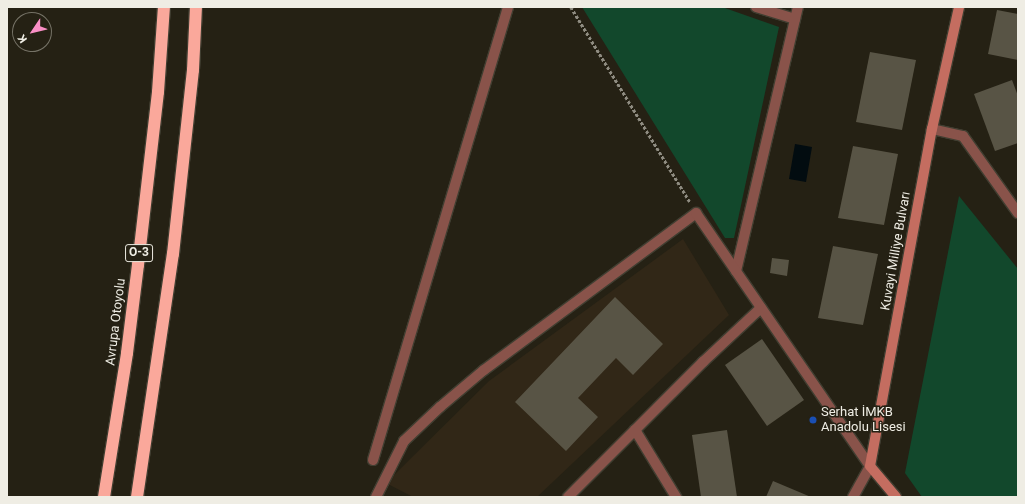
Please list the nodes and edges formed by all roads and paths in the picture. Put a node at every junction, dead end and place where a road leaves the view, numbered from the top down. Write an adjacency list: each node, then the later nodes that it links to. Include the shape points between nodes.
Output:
1 (164, 7): 17 (highway, Avrupa Otoyolu / O-3, via 158,92 136,280)
2 (196, 7): 18 (highway, O-3, via 193,70 173,254)
3 (508, 7): 15 (street)
4 (571, 7): 10 (path)
5 (756, 7): 8 (street)
6 (798, 7): 8 (street)
7 (959, 7): 9 (main road, Kuvayi Milliye Bulvarı)
8 (795, 19): 12 (street)
9 (932, 129): 11 (street, via 963,136); 16 (main road, Kuvayi Milliye Bulvarı)
10 (696, 213): 12 (street); 19 (street, via 484,370 440,406 404,441)
11 (1018, 213)
12 (736, 272): 13 (street)
13 (761, 308): 14 (street); 16 (street)
14 (635, 430): 20 (street); 21 (street)
15 (373, 460)
16 (870, 466): 22 (street, Kuvayi Milliye Bulvarı); 23 (main road)
17 (104, 497)
18 (137, 497)
19 (376, 497)
20 (568, 497)
21 (676, 497)
22 (853, 497)
23 (896, 497)

